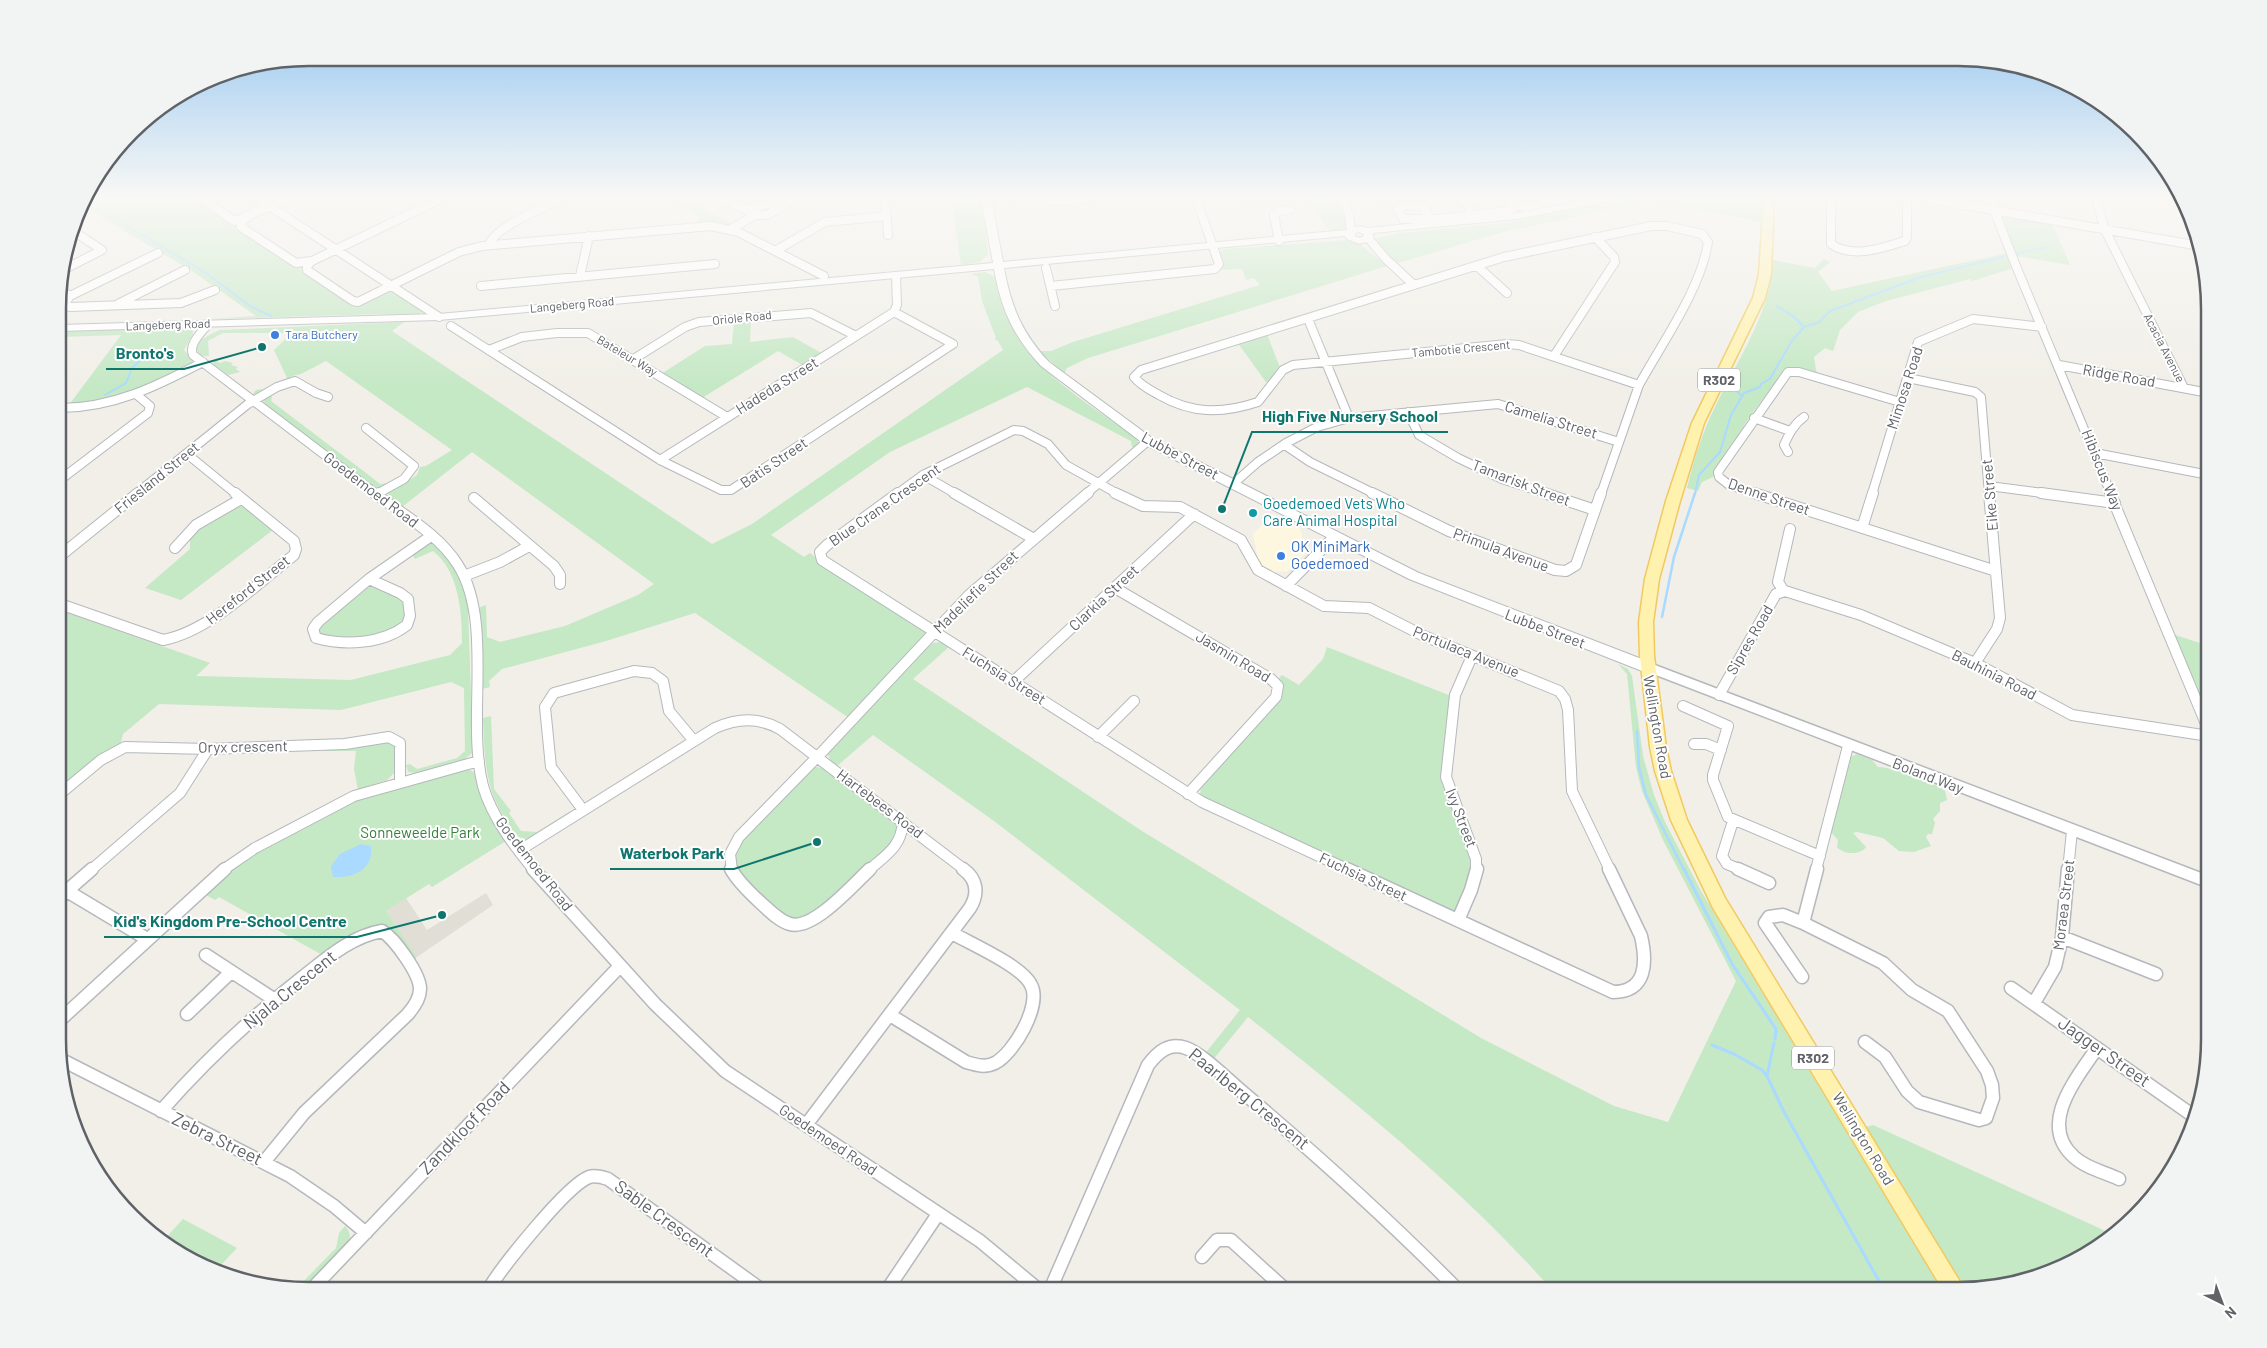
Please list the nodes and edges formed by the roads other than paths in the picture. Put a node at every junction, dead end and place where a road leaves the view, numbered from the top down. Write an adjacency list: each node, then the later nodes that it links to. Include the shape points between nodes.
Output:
1 (142, 261): 35 (street)
2 (293, 261): 3 (street)
3 (312, 261): 28 (street, via 306,266 307,270 355,302)
4 (353, 261): 28 (street)
5 (442, 261): 28 (street)
6 (583, 261): 25 (street)
7 (794, 261): 26 (street)
8 (986, 261): 24 (main road)
9 (998, 261): 21 (main road, Lubbe Street)
10 (1064, 261): 21 (main road, Langeberg Road)
11 (1218, 261): 30 (street, via 1219,264 1212,270)
12 (1387, 261): 31 (street)
13 (1495, 261): 20 (street, Tambotie Crescent)
14 (1615, 261): 49 (street)
15 (1705, 261): 55 (street, Tambotie Crescent)
16 (1766, 261): 108 (main road, Wellington Road / R302, via 1761,292 1698,423 1658,556 1646,622)
17 (2015, 261): 45 (street, Hibiscus Way)
18 (2120, 261): 56 (street, Acacia Avenue)
19 (715, 264): 25 (street)
20 (1477, 266): 31 (street, Tambotie Crescent); 33 (street)
21 (999, 267): 24 (main road, Langeberg Road); 70 (main road, Lubbe Street, via 1010,315 1034,353 1073,387)
22 (1046, 268): 30 (street)
23 (185, 270): 37 (street)
24 (964, 270): 27 (main road, Langeberg Road)
25 (580, 276): 29 (street)
26 (824, 276)
27 (896, 276): 40 (street, via 897,304); 41 (main road, Langeberg Road)
28 (393, 286): 41 (street)
29 (481, 286)
30 (1051, 286): 39 (street)
31 (1414, 286): 42 (street, Tambotie Crescent)
32 (215, 290): 37 (street, via 181,303)
33 (1507, 293)
34 (67, 294): 35 (street)
35 (70, 296): 36 (street)
36 (67, 299)
37 (118, 304): 38 (street)
38 (66, 306)
39 (1055, 306)
40 (894, 312): 47 (street, Hadeda Street); 76 (street, Batis Street, via 953,344 734,489 721,490)
41 (439, 317): 43 (main road, Langeberg Road)
42 (1308, 319): 52 (street); 52 (street, Tambotie Crescent, via 1141,370 1134,379 1187,408 1198,410 1256,403 1285,368)
43 (208, 324): 46 (main road, Langeberg Road); 51 (street, Goedemoed Road, via 191,348)
44 (450, 326): 48 (street, Batis Street)
45 (2042, 327): 53 (street, Hibiscus Way); 54 (street, Mimosa Road, via 1977,319 1963,322 1918,342)
46 (66, 328)
47 (856, 336): 50 (street, Oriole Road, via 810,313 699,322 685,327); 64 (street, Hadeda Street)
48 (489, 350): 50 (street, Bateleur Way, via 518,337 580,332 588,333); 76 (street, Batis Street)
49 (1554, 356): 52 (street, Tambotie Crescent, via 1507,344); 55 (street, Tambotie Crescent)
50 (632, 360): 64 (street, Bateleur Way)
51 (203, 362): 58 (street); 60 (street, Goedemoed Road)
52 (1326, 362): 66 (street)
53 (2059, 365): 56 (street, Ridge Road); 74 (street, Hibiscus Way)
54 (1908, 378): 61 (street, Mimosa Road); 82 (street, Eike Street, via 1980,395)
55 (1639, 384): 71 (street, Primula Avenue)
56 (2184, 388): 57 (street, Ridge Road)
57 (2201, 391)
58 (137, 395): 62 (street, via 99,406); 78 (street, via 150,406 148,413)
59 (328, 397): 60 (street, Friesland Street, via 295,381)
60 (254, 401): 75 (street, Friesland Street); 83 (street, Goedemoed Road)
61 (1900, 402): 67 (street, Denne Street, via 1791,372 1785,374); 89 (street, Mimosa Road)
62 (66, 408)
63 (1408, 412): 66 (street, Camelia Street); 71 (street, Camelia Street, via 1498,404); 87 (street, Tamarisk Street, via 1419,435 1458,458 1502,479)
64 (728, 417): 76 (street, Hadeda Street)
65 (1804, 417): 69 (street)
66 (1349, 418): 72 (street, Camelia Street, via 1329,422)
67 (1754, 418): 69 (street); 89 (street, Denne Street, via 1718,472 1720,479 1729,485)
68 (366, 428): 83 (street, via 414,466 408,476)
69 (1790, 431): 73 (street, via 1784,445)
70 (1148, 441): 80 (street, Madeliefie Street); 81 (main road, Lubbe Street)
71 (1619, 442): 87 (street, Primula Avenue)
72 (1285, 445): 81 (street, Camelia Street, via 1260,459); 87 (street, Primula Avenue, via 1310,462 1449,531 1558,571 1570,570 1576,565)
73 (1788, 452)
74 (2095, 453): 77 (street); 86 (street, Hibiscus Way)
75 (187, 454): 85 (street, Hereford Street); 96 (street, Friesland Street)
76 (660, 460)
77 (2201, 473)
78 (66, 475)
79 (924, 475): 80 (street, Blue Crane Crescent, via 1004,433 1018,430 1048,444 1066,465); 93 (street); 105 (street, Blue Crane Crescent, via 826,545 819,554 830,566)
80 (1099, 484): 88 (street, Portulaca Avenue, via 1138,505 1176,506); 93 (street, Madeliefie Street)
81 (1233, 484): 92 (main road, Lubbe Street)
82 (1989, 486): 86 (street); 97 (street, Eike Street)
83 (377, 494): 91 (street, Goedemoed Road)
84 (474, 498): 94 (street)
85 (241, 499): 95 (street, via 189,530); 104 (street, Hereford Street, via 294,541 296,548 287,561 201,627 179,638 163,640)
86 (2115, 503): 113 (street, Hibiscus Way)
87 (1595, 510)
88 (1194, 514): 101 (street, Portulaca Avenue, via 1241,540 1255,568); 102 (street, Clarkia Street)
89 (1862, 528): 97 (street, Denne Street)
90 (1790, 529): 103 (street, via 1778,582)
91 (431, 536): 98 (street, Goedemoed Road, via 452,556); 99 (street)
92 (1335, 536): 101 (street); 108 (main road, Lubbe Street, via 1433,585)
93 (1034, 539): 105 (street, Madeliefie Street, via 969,595)
94 (529, 546): 98 (street); 100 (street, via 558,570)
95 (175, 548)
96 (66, 551)
97 (1996, 571): 107 (street, Eike Street, via 1999,623)
98 (464, 576): 122 (street, Goedemoed Road, via 474,614)
99 (368, 579): 99 (street, via 316,623 313,631 316,638 366,640 395,633 407,625 410,616 408,599)
100 (560, 584)
101 (1286, 586): 106 (street, Portulaca Avenue, via 1330,608 1369,608)
102 (1115, 588): 109 (street, Clarkia Street); 125 (street, Jasmin Road, via 1278,686 1276,698)
103 (1784, 590): 107 (street, Bauhinia Road, via 1861,615); 110 (street, Sipres Road, via 1776,594)
104 (66, 606)
105 (934, 632): 109 (street, Fuchsia Street); 121 (street, Madeliefie Street)
106 (1472, 656): 137 (street, Ivy Street, via 1455,695 1446,772 1449,789 1478,868); 146 (street, Portulaca Avenue, via 1553,687 1565,699 1572,791 1645,948 1644,964)
107 (1975, 663): 114 (street, Bauhinia Road, via 2076,716)
108 (1647, 667): 110 (street, Boland Way); 172 (main road, Wellington Road / R302, via 1663,771 1679,820 1705,878)
109 (1014, 682): 115 (street, Fuchsia Street)
110 (1719, 695): 118 (street, Boland Way)
111 (1134, 701): 115 (street)
112 (1682, 706): 120 (street, via 1728,726)
113 (2201, 712)
114 (2201, 735)
115 (1098, 737): 125 (street, Fuchsia Street)
116 (694, 741): 121 (street, Hartebees Road, via 722,724 754,719 775,726); 126 (street, Hartebees Road); 126 (street, via 669,711 664,685 652,672 634,671 554,693 545,707 550,760 554,773)
117 (1694, 744): 120 (street, via 1706,744)
118 (1848, 746): 129 (street, Boland Way); 131 (street)
119 (208, 749): 123 (street, Oryx crescent, via 345,744 389,737 400,743); 124 (street, Oryx crescent, via 125,747 106,756); 134 (street, via 186,785 170,802)
120 (1720, 750): 127 (street, via 1713,780 1725,813)
121 (817, 756): 128 (street, Hartebees Road); 128 (street, Madeliefie Street, via 735,842 730,853 730,865 738,880 781,920 800,924 818,916 898,844)
122 (479, 761): 123 (street); 130 (street, Goedemoed Road, via 489,803)
123 (400, 782): 140 (street, via 334,805 255,848 220,873)
124 (66, 789)
125 (1188, 794): 137 (street, Fuchsia Street)
126 (584, 810): 130 (street, Hartebees Road)
127 (1733, 820): 131 (street); 133 (street, via 1722,856 1724,860)
128 (903, 822): 138 (street, Hartebees Road, via 974,879 977,892 974,903)
129 (2072, 830): 132 (street, Boland Way); 139 (street, Moraea Street)
130 (520, 850): 142 (street, Goedemoed Road, via 554,894)
131 (1820, 856): 136 (street)
132 (2201, 879)
133 (1770, 884)
134 (66, 891)
135 (66, 896): 140 (street)
136 (1804, 917): 145 (street, via 1769,916 1765,923); 153 (street, via 1883,963 1912,990 1948,1011 1987,1071 1992,1085 1993,1098 1986,1118 1979,1120 1919,1102 1907,1091 1885,1057)
137 (1458, 920): 146 (street, Fuchsia Street, via 1613,992 1628,992)
138 (952, 933): 152 (street, Hartebees Road); 152 (street, via 1019,972 1030,982 1034,1003 1012,1048 998,1061 983,1067 975,1065)
139 (2062, 937): 144 (street); 149 (street, Moraea Street, via 2055,967)
140 (147, 938): 150 (street)
141 (206, 955): 143 (street)
142 (620, 966): 158 (street, Goedemoed Road, via 708,1056); 162 (street, Zandkloof Road)
143 (231, 972): 148 (street); 151 (street)
144 (2156, 974)
145 (1802, 977)
146 (1636, 987)
147 (2011, 988): 149 (street, Jagger Street)
148 (275, 1000): 156 (street, Njala Crescent, via 212,1056); 159 (street, Njala Crescent, via 340,950 376,930 391,937 420,986 414,1008 304,1113)
149 (2034, 1003): 154 (street, Jagger Street)
150 (66, 1014)
151 (187, 1014)
152 (890, 1014): 158 (street, Hartebees Road)
153 (1864, 1042)
154 (2097, 1048): 157 (street, Jagger Street); 160 (street, via 2066,1097 2058,1135 2072,1156)
155 (67, 1062): 156 (street, Zebra Street)
156 (161, 1111): 159 (street, Zebra Street)
157 (2189, 1113)
158 (806, 1125): 161 (street, Goedemoed Road)
159 (264, 1162): 162 (street, Zebra Street, via 313,1191)
160 (2119, 1179)
161 (938, 1214): 167 (street); 168 (street, Goedemoed Road, via 980,1241)
162 (366, 1233): 164 (street, Zandkloof Road)
163 (1202, 1256): 170 (street, via 1215,1241 1231,1240)
164 (319, 1282)
165 (493, 1282): 166 (street, Sable Crescent, via 570,1190 589,1177 598,1176 608,1178)
166 (751, 1282)
167 (892, 1282)
168 (1030, 1282)
169 (1053, 1282): 171 (street, Paarlberg Crescent, via 1148,1065 1161,1050 1177,1045 1193,1051 1322,1159)
170 (1277, 1282)
171 (1448, 1282)
172 (1950, 1282)

